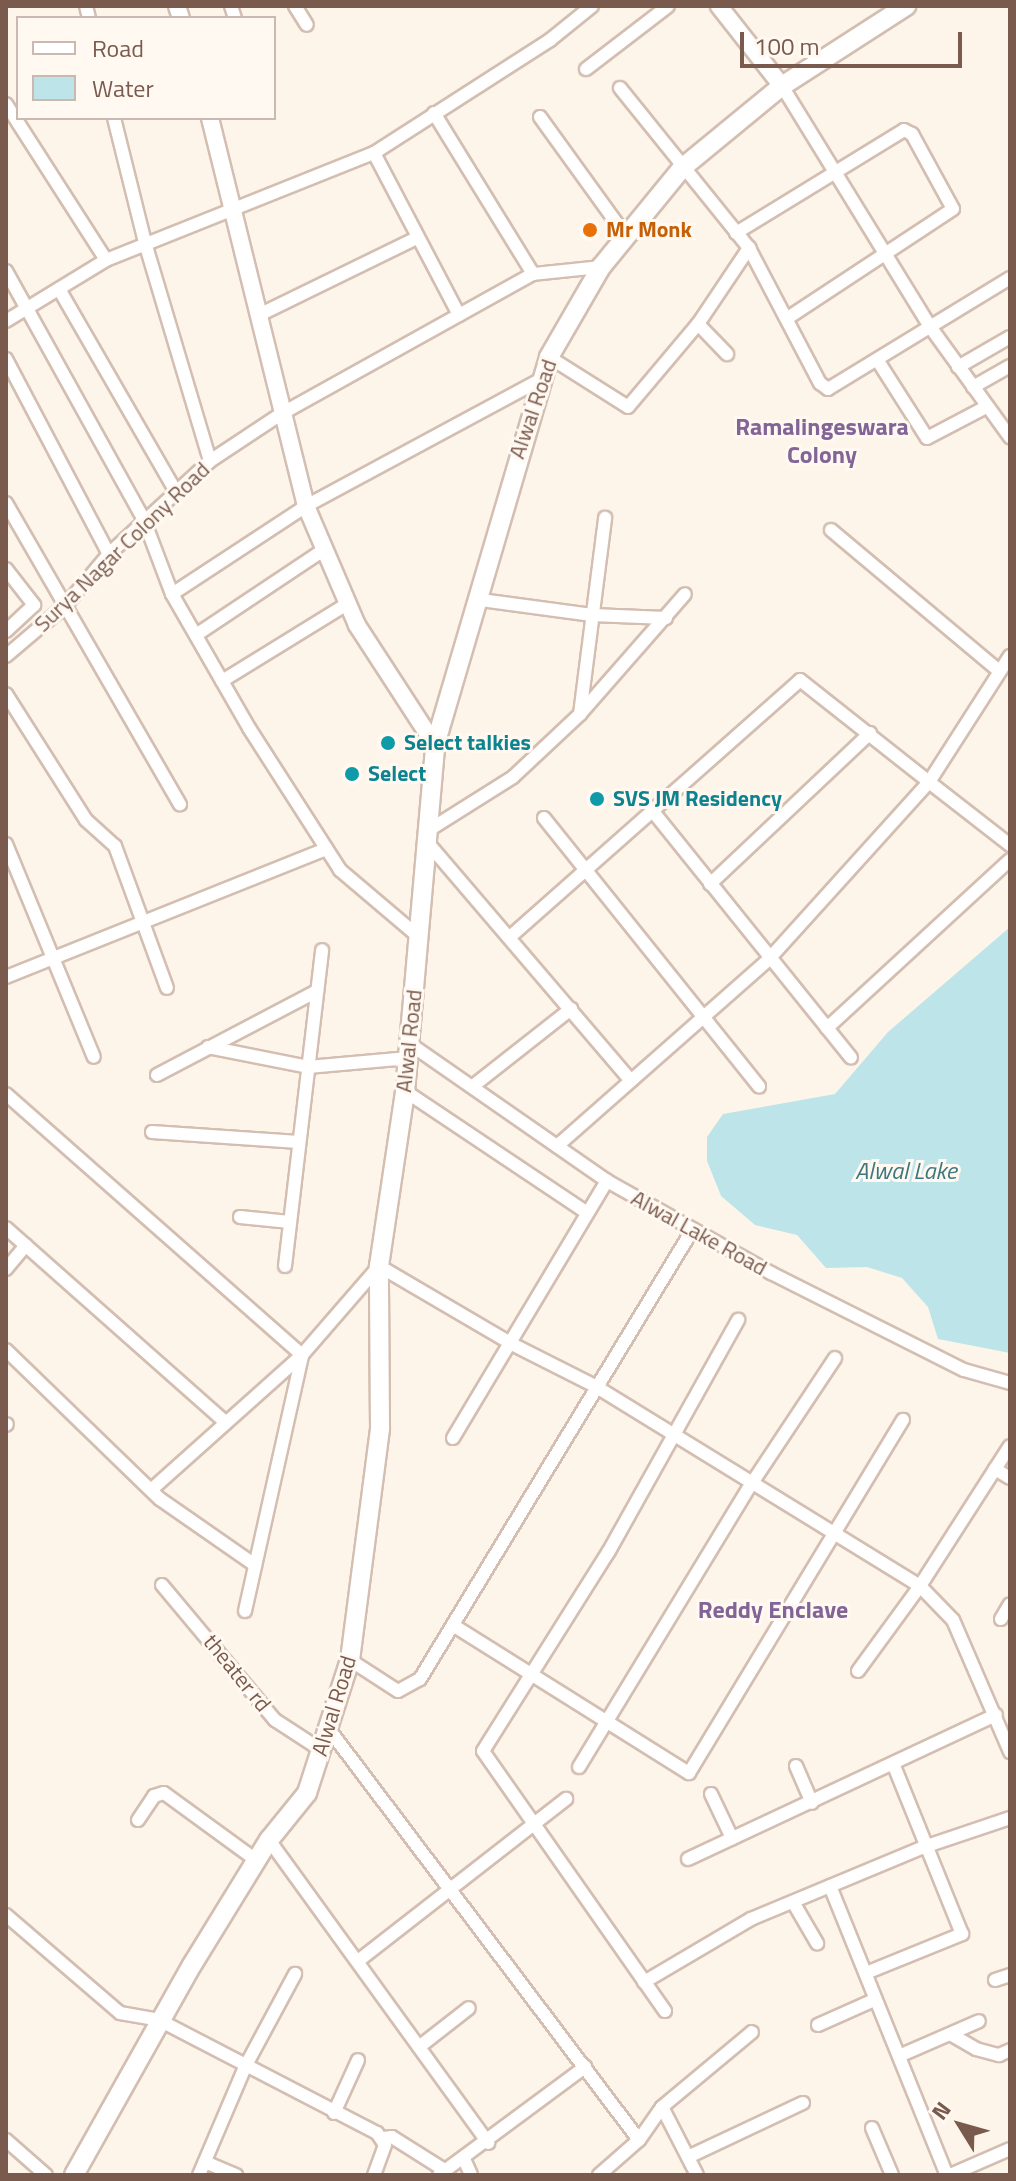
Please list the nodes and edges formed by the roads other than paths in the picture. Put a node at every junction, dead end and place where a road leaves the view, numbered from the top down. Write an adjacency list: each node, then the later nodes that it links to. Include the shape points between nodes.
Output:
1 (295, 6): 6 (street)
2 (592, 6): 10 (street)
3 (668, 6): 7 (street)
4 (719, 6): 8 (street)
5 (906, 6): 8 (main road, Alwal Road)
6 (307, 25)
7 (586, 69)
8 (782, 86): 16 (main road, Alwal Road); 17 (street)
9 (620, 88): 16 (street)
10 (434, 113): 15 (street); 28 (street)
11 (540, 117): 20 (street)
12 (16, 120): 25 (street)
13 (114, 120): 22 (street)
14 (210, 120): 18 (street)
15 (374, 153): 18 (street); 21 (street)
16 (682, 168): 19 (street); 20 (main road, Alwal Road)
17 (833, 171): 19 (street); 24 (street); 24 (street, via 904,130 912,134 953,209)
18 (231, 215): 22 (street); 32 (street)
19 (736, 233): 23 (street)
20 (625, 235): 26 (main road, Alwal Road)
21 (417, 238): 32 (street); 33 (street)
22 (146, 246): 25 (street); 50 (street)
23 (749, 248): 34 (street); 36 (street)
24 (886, 253): 34 (street); 37 (street)
25 (106, 260): 30 (street)
26 (601, 267): 28 (street); 40 (main road, Alwal Road)
27 (6, 271): 31 (street)
28 (533, 274): 33 (street, Surya Nagar Colony Road)
29 (1010, 278): 37 (street)
30 (59, 289): 31 (street); 51 (street)
31 (27, 308): 35 (street); 55 (street)
32 (261, 314): 48 (street)
33 (459, 315): 48 (street, Surya Nagar Colony Road)
34 (788, 318): 42 (street, via 820,383 828,389)
35 (6, 321)
36 (698, 324): 39 (street); 40 (street, via 628,407)
37 (931, 328): 42 (street); 43 (street)
38 (1010, 337): 43 (street)
39 (727, 354)
40 (549, 357): 45 (main road, Alwal Road)
41 (6, 359): 58 (street)
42 (878, 361): 47 (street, via 927,438)
43 (963, 364): 46 (street)
44 (1010, 366): 46 (street)
45 (540, 380): 53 (street); 62 (main road, Alwal Road)
46 (977, 385): 47 (street)
47 (986, 407): 49 (street)
48 (281, 414): 50 (street, Surya Nagar Colony Road); 53 (street)
49 (1010, 437)
50 (210, 461): 51 (street, Surya Nagar Colony Road)
51 (175, 490): 55 (street, Surya Nagar Colony Road)
52 (6, 503): 64 (street)
53 (306, 506): 57 (street); 60 (street)
54 (605, 518): 66 (street)
55 (144, 520): 58 (street, Surya Nagar Colony Road); 60 (street)
56 (831, 530): 73 (street)
57 (325, 549): 63 (street); 70 (street)
58 (109, 554): 64 (street, Surya Nagar Colony Road)
59 (6, 569): 65 (street, via 34,605)
60 (172, 594): 70 (street)
61 (685, 594): 67 (street)
62 (481, 600): 66 (street); 78 (main road, Alwal Road)
63 (347, 604): 74 (street); 78 (street)
64 (65, 606): 68 (street, Surya Nagar Colony Road); 80 (street)
65 (26, 614): 68 (street); 69 (street)
66 (592, 615): 67 (street); 76 (street)
67 (666, 618): 76 (street)
68 (40, 627): 71 (street, Surya Nagar Colony Road)
69 (6, 631)
70 (196, 635): 74 (street)
71 (6, 656)
72 (1010, 656): 73 (street)
73 (999, 671): 79 (street)
74 (222, 681): 86 (street)
75 (6, 694): 90 (street, via 86,820 115,846)
76 (580, 714): 83 (street, via 513,777)
77 (870, 733): 79 (street); 81 (street, via 800,680); 89 (street)
78 (435, 745): 83 (main road, Alwal Road)
79 (929, 782): 85 (street); 95 (street)
80 (180, 804)
81 (651, 809): 88 (street); 89 (street)
82 (544, 818): 88 (street)
83 (428, 836): 91 (street); 92 (main road, Alwal Road)
84 (6, 844): 94 (street)
85 (1010, 845)
86 (326, 849): 90 (street); 92 (street, via 340,870)
87 (1010, 860): 101 (street)
88 (587, 869): 91 (street); 100 (street)
89 (710, 884): 95 (street)
90 (143, 922): 94 (street); 97 (street)
91 (511, 936): 99 (street)
92 (419, 937): 103 (main road, Alwal Road)
93 (322, 950): 98 (street)
94 (52, 959): 96 (street); 104 (street)
95 (769, 959): 100 (street); 101 (street)
96 (6, 977)
97 (167, 988)
98 (317, 991): 102 (street); 106 (street)
99 (571, 1009): 108 (street); 109 (street)
100 (704, 1017): 108 (street); 110 (street)
101 (827, 1028): 105 (street)
102 (208, 1047): 106 (street); 107 (street)
103 (410, 1051): 106 (street); 109 (street, Alwal Lake Road); 111 (main road, Alwal Road)
104 (94, 1057)
105 (851, 1058)
106 (308, 1067): 114 (street)
107 (157, 1075)
108 (631, 1081): 115 (street)
109 (473, 1086): 115 (street, Alwal Lake Road)
110 (759, 1086)
111 (405, 1091): 117 (street); 124 (main road, Alwal Road)
112 (6, 1094): 129 (street)
113 (152, 1132): 114 (street)
114 (299, 1142): 119 (street)
115 (557, 1146): 116 (street, Alwal Lake Road)
116 (607, 1181): 117 (street); 121 (street, Alwal Lake Road)
117 (587, 1213): 127 (street)
118 (240, 1217): 119 (street)
119 (290, 1222): 123 (street)
120 (6, 1228): 122 (street)
121 (693, 1229): 131 (street, Alwal Lake Road, via 964,1370); 132 (street)
122 (26, 1245): 125 (street); 134 (street)
123 (285, 1266)
124 (379, 1266): 127 (street); 129 (street); 150 (main road, Alwal Road, via 380,1428)
125 (6, 1269)
126 (738, 1320): 135 (street)
127 (510, 1343): 132 (street); 136 (street)
128 (6, 1350): 141 (street)
129 (302, 1355): 134 (street); 143 (street)
130 (835, 1358): 140 (street)
131 (1010, 1383)
132 (595, 1386): 135 (street); 149 (street)
133 (903, 1420): 142 (street)
134 (225, 1422): 141 (street)
135 (675, 1435): 140 (street); 152 (street)
136 (453, 1438)
137 (1010, 1446): 138 (street)
138 (995, 1469): 139 (street); 145 (street)
139 (1010, 1478)
140 (752, 1483): 142 (street); 154 (street)
141 (151, 1490): 143 (street)
142 (832, 1533): 145 (street); 154 (street, via 689,1773)
143 (255, 1565): 147 (street)
144 (162, 1585): 157 (street, theater rd, via 275,1720)
145 (920, 1586): 151 (street); 153 (street, via 953,1620)
146 (1010, 1604): 148 (street)
147 (245, 1611)
148 (1001, 1619)
149 (456, 1627): 150 (street, via 420,1679 398,1691); 152 (street)
150 (350, 1660): 155 (main road, Alwal Road)
151 (858, 1671)
152 (535, 1675): 154 (street); 167 (street, via 483,1751)
153 (996, 1715): 156 (street); 160 (street)
154 (611, 1723): 161 (street)
155 (328, 1728): 157 (main road, Alwal Road); 174 (street)
156 (1007, 1734): 158 (street)
157 (321, 1750): 169 (main road, Alwal Road, via 307,1793)
158 (1010, 1752)
159 (796, 1766): 164 (street)
160 (894, 1766): 164 (street); 170 (street)
161 (579, 1767)
162 (711, 1794): 168 (street)
163 (566, 1799): 167 (street)
164 (812, 1803): 168 (street)
165 (1010, 1818): 170 (street)
166 (138, 1820): 172 (street, via 154,1796 164,1793)
167 (533, 1824): 174 (street); 183 (street)
168 (732, 1838): 171 (street)
169 (269, 1840): 172 (main road, Alwal Road); 178 (street)
170 (924, 1847): 173 (street); 179 (street, via 962,1934)
171 (688, 1859)
172 (256, 1860): 187 (main road, Alwal Road)
173 (830, 1886): 175 (street); 179 (street)
174 (451, 1888): 178 (street); 197 (street)
175 (793, 1902): 177 (street); 183 (street, via 751,1919)
176 (6, 1915): 187 (street, via 120,2013)
177 (817, 1943)
178 (358, 1961): 192 (street)
179 (866, 1973): 184 (street)
180 (295, 1974): 196 (street)
181 (1010, 1975): 182 (street)
182 (995, 1980)
183 (644, 1982): 186 (street)
184 (872, 2001): 189 (street); 194 (street)
185 (469, 2008): 192 (street)
186 (665, 2011)
187 (159, 2020): 196 (street); 213 (main road, Alwal Road)
188 (979, 2021): 191 (street)
189 (818, 2025)
190 (752, 2032): 199 (street)
191 (952, 2035): 193 (street, via 999,2055); 194 (street)
192 (419, 2047): 205 (street)
193 (1010, 2050)
194 (899, 2056): 221 (street)
195 (358, 2060): 200 (street)
196 (245, 2067): 200 (street); 209 (street)
197 (585, 2067): 204 (street); 205 (street)
198 (803, 2103): 207 (street)
199 (662, 2107): 204 (street); 207 (street)
200 (334, 2113): 202 (street)
201 (872, 2128): 220 (street)
202 (383, 2138): 211 (street, via 398,2140); 216 (street)
203 (6, 2140): 212 (street)
204 (639, 2140): 218 (street)
205 (488, 2143): 208 (street)
206 (1010, 2149): 210 (street)
207 (688, 2157): 219 (street)
208 (464, 2159): 211 (street); 217 (street)
209 (205, 2162): 214 (street); 215 (street)
210 (980, 2162): 221 (street); 222 (street)
211 (442, 2173)
212 (46, 2175)
213 (74, 2175)
214 (199, 2175)
215 (236, 2175)
216 (374, 2175)
217 (471, 2175)
218 (599, 2175)
219 (697, 2175)
220 (892, 2175)
221 (948, 2175)
222 (985, 2175)

